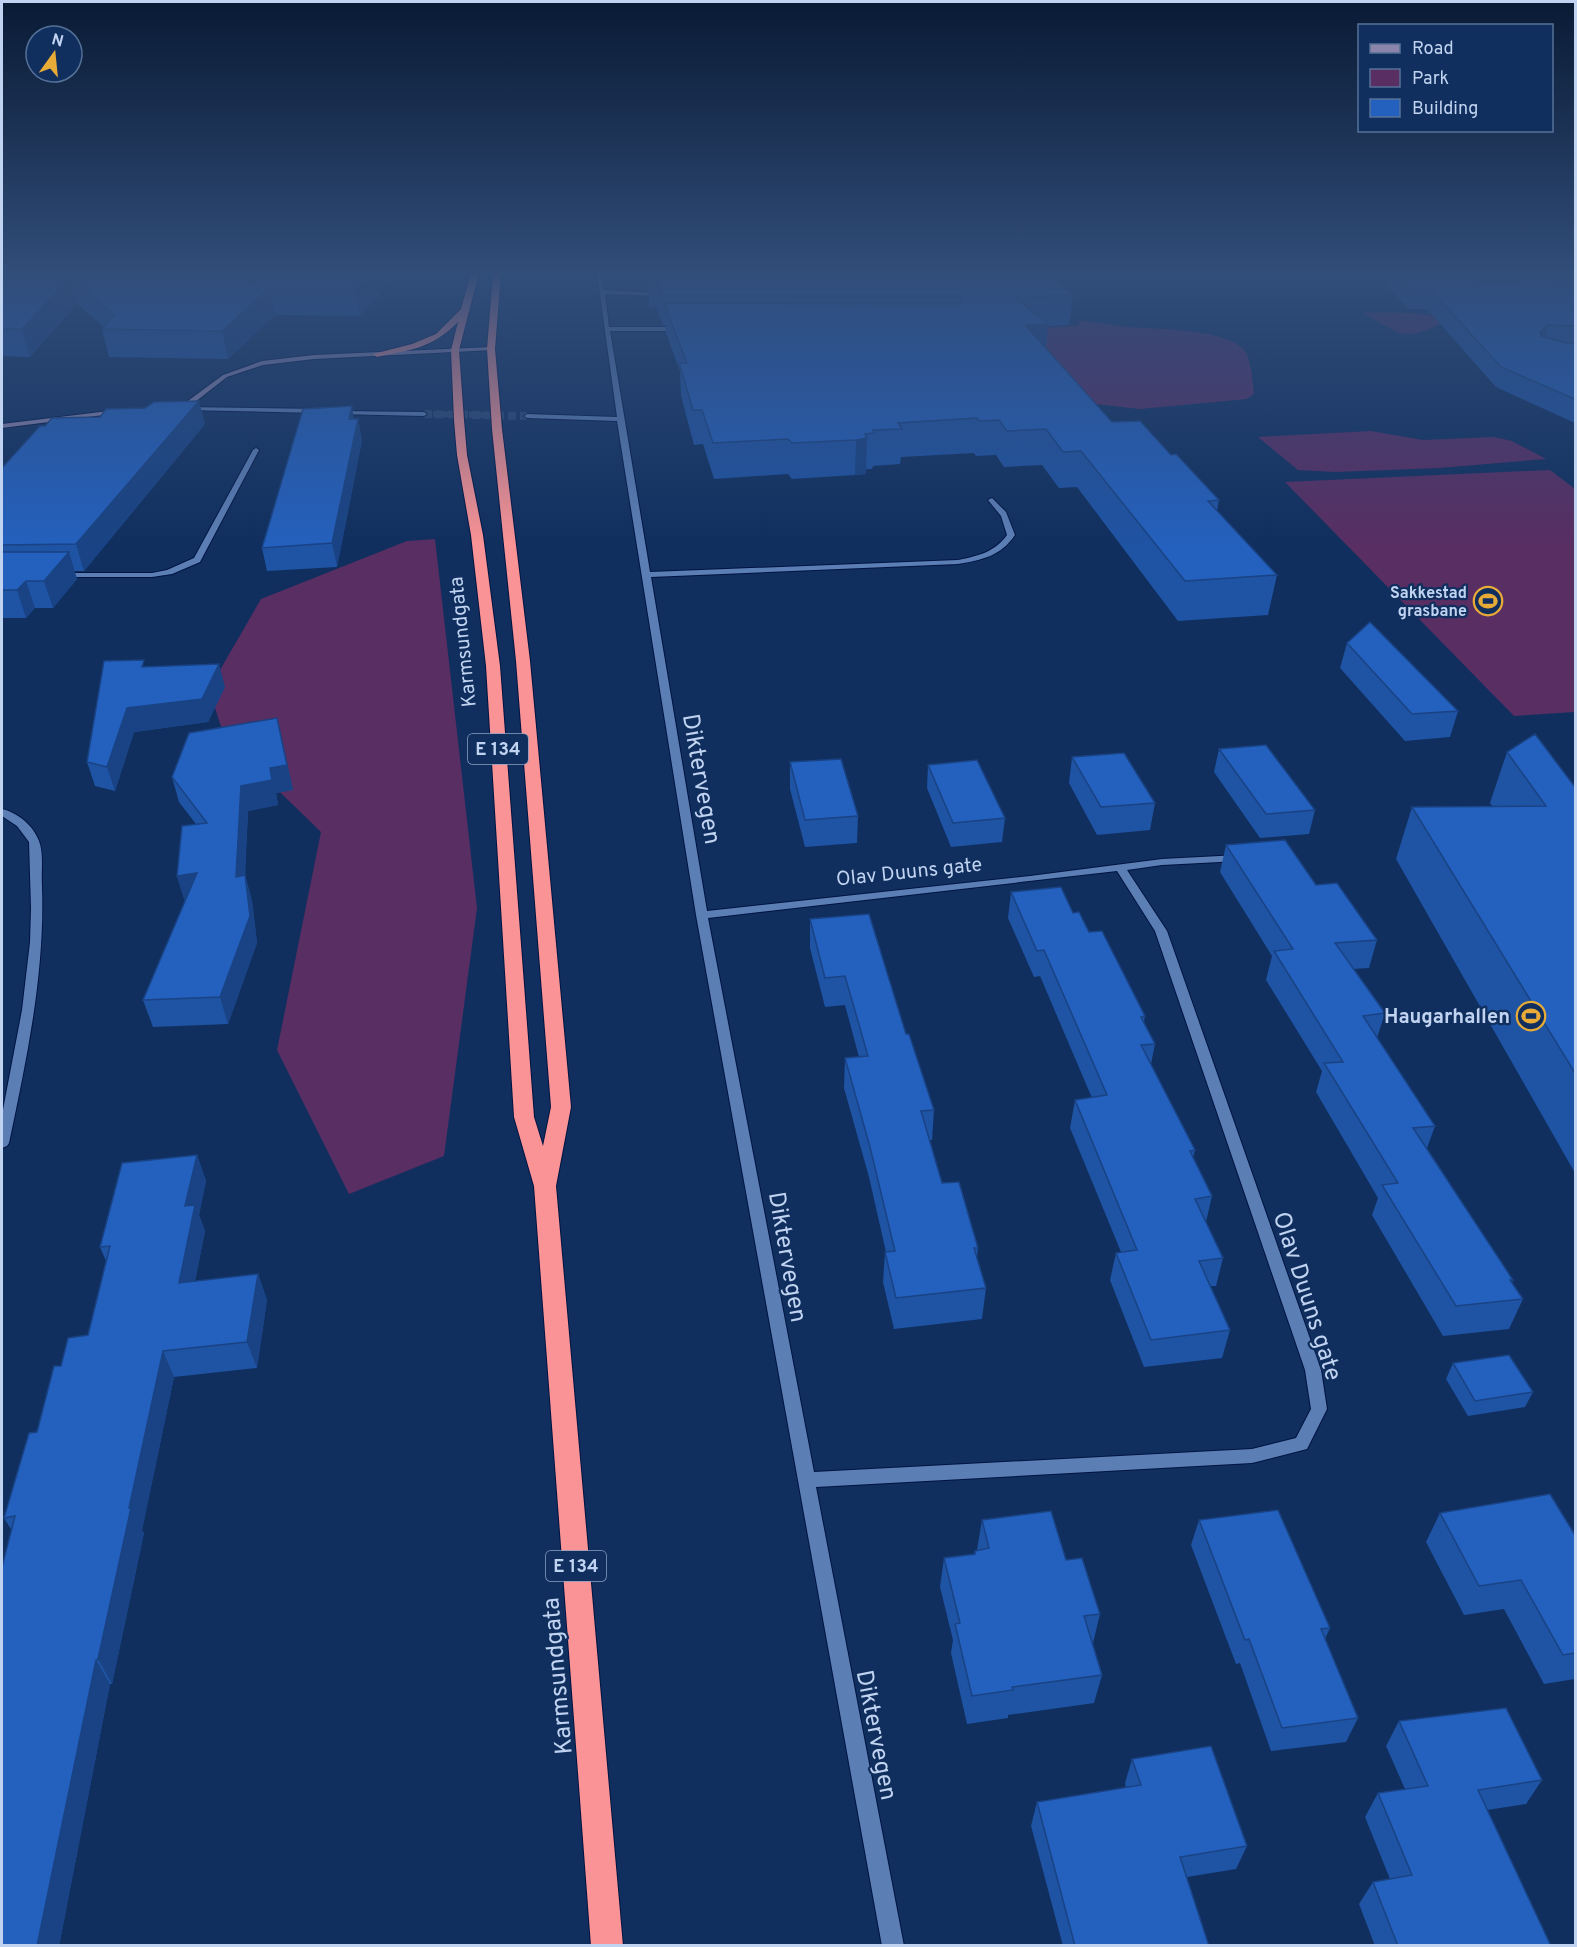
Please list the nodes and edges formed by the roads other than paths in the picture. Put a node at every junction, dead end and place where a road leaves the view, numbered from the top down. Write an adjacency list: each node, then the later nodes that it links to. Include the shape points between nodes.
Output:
1 (266, 364): 5 (street, via 240,369 210,386)
2 (456, 364): 21 (highway, Karmsundgata / E 134, via 462,455 477,535 493,666 524,1118)
3 (492, 364): 21 (highway, Karmsundgata / E 134, via 523,661 561,1107)
4 (612, 364): 10 (street, Diktervegen)
5 (184, 408): 6 (street); 8 (street)
6 (175, 409)
7 (126, 412): 11 (street)
8 (424, 414)
9 (526, 416): 10 (street)
10 (620, 418): 15 (street, Diktervegen)
11 (2, 426)
12 (256, 450): 14 (street, via 197,560 152,575)
13 (992, 500): 15 (street, via 1001,508 1011,535 997,552 980,558)
14 (44, 575)
15 (645, 575): 19 (street, Diktervegen)
16 (2, 812): 20 (street, via 22,823 34,842 38,902 33,963)
17 (1253, 857): 18 (street, Olav Duuns gate)
18 (1120, 867): 19 (street, Olav Duuns gate); 22 (street, Olav Duuns gate, via 1161,931 1313,1370 1319,1409 1301,1444 1252,1456)
19 (702, 915): 22 (street, Diktervegen)
20 (2, 1143)
21 (545, 1186): 23 (highway, Karmsundgata / E 134)
22 (806, 1480): 24 (street, Diktervegen)
23 (608, 1946)
24 (893, 1946)

